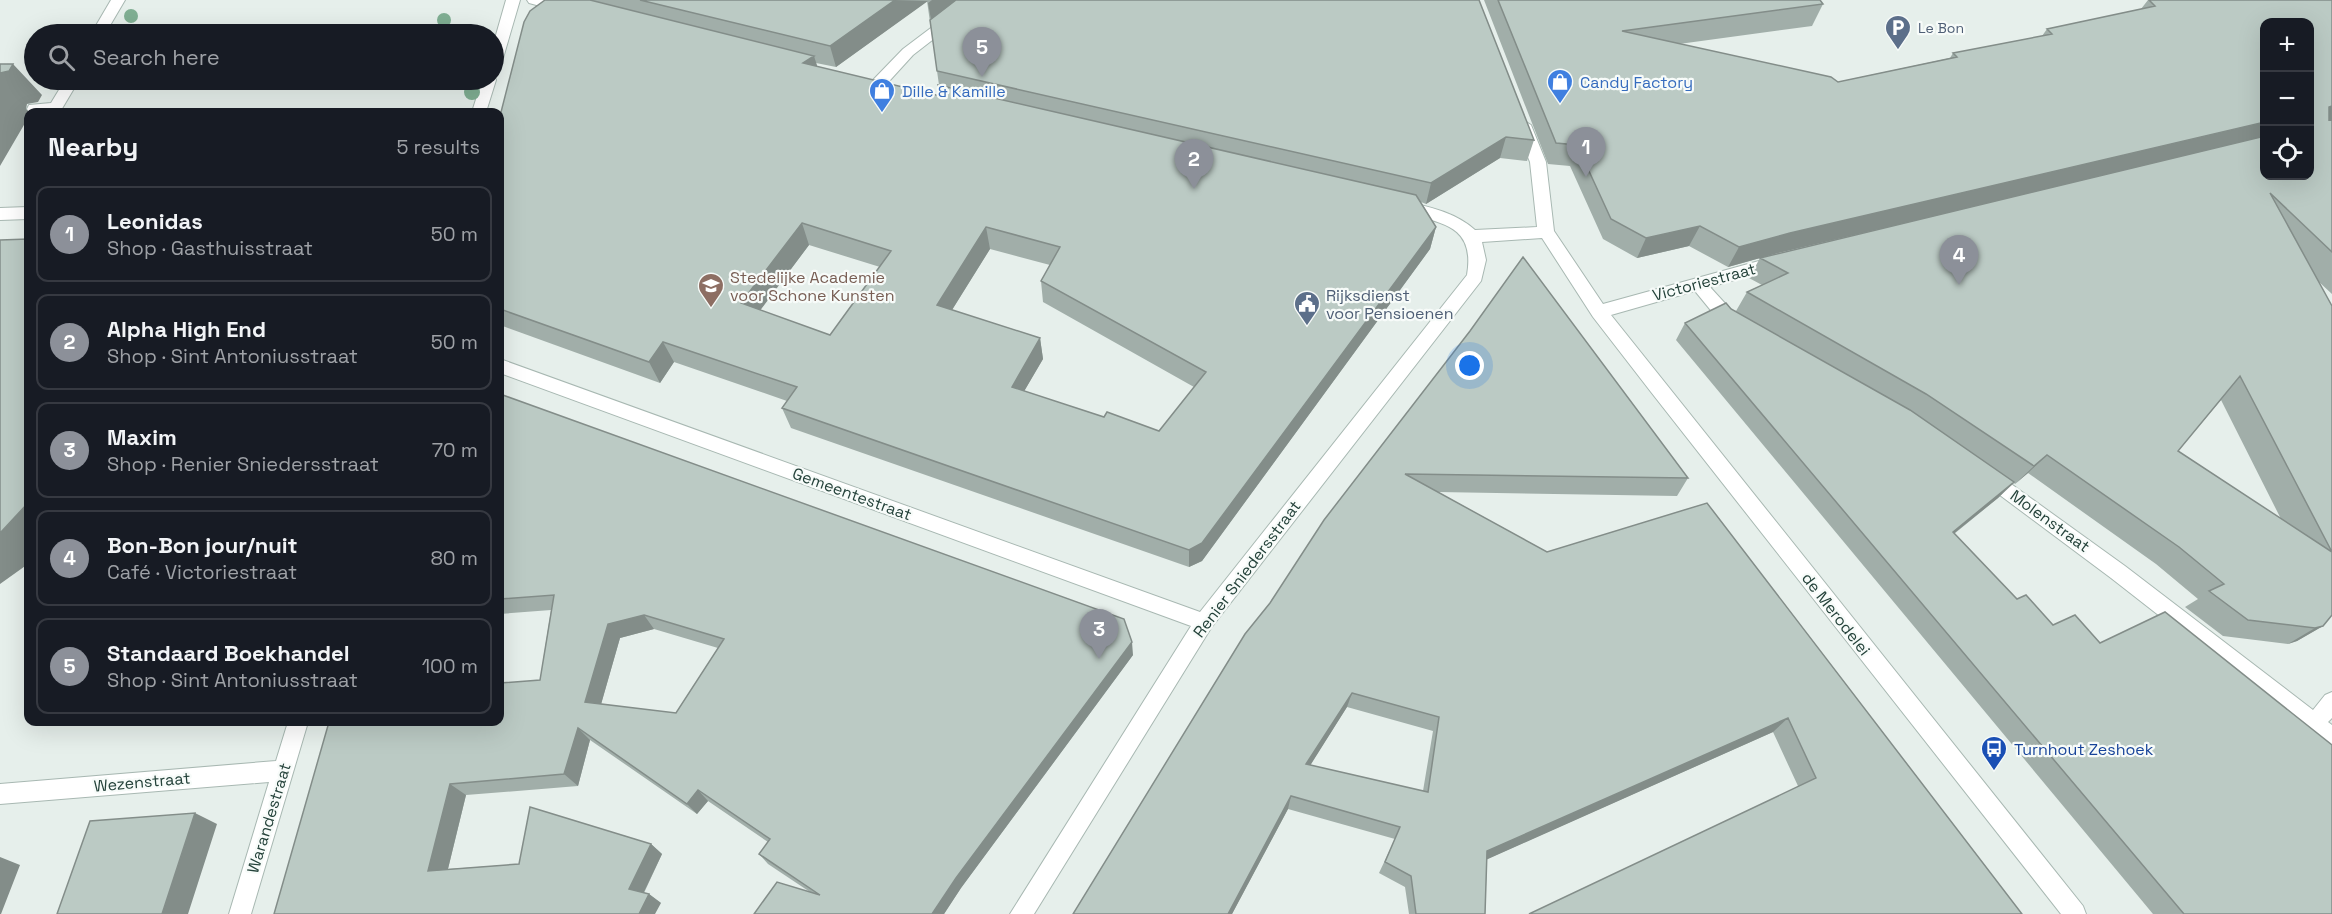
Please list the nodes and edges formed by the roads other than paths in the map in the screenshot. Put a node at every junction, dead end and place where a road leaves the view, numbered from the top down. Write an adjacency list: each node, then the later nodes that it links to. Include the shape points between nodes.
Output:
1 (118, 0): 6 (street)
2 (513, 0): 7 (street)
3 (534, 0): 5 (street)
4 (977, 0): 8 (street, via 908,52)
5 (580, 11)
6 (104, 24)
7 (504, 31)
8 (877, 85)
9 (66, 90): 11 (street)
10 (486, 90): 12 (street)
11 (55, 108)
12 (480, 108)
13 (1517, 108): 17 (street, via 1538,162)
14 (1394, 205): 18 (street, via 1439,215)
15 (24, 213): 16 (street)
16 (0, 214)
17 (1546, 232): 18 (street); 21 (street, de Merodelei)
18 (1473, 236): 25 (street, Renier Sniedersstraat, via 1479,263 1475,277)
19 (1790, 259): 20 (street, Victoriestraat)
20 (1697, 283): 21 (street, Victoriestraat); 22 (street, via 1728,319)
21 (1599, 312): 34 (street, de Merodelei)
22 (1749, 331)
23 (504, 367): 25 (street, Gemeentestraat)
24 (1975, 468): 27 (street, Molenstraat, via 2219,646)
25 (1204, 622): 33 (street, Renier Sniedersstraat)
26 (2332, 702): 27 (street)
27 (2314, 723): 29 (street, Molenstraat)
28 (297, 726): 30 (street, Warandestraat)
29 (2332, 738)
30 (283, 771): 31 (street, Wezenstraat); 32 (street, Warandestraat)
31 (0, 794)
32 (240, 914)
33 (1021, 914)
34 (2075, 914)

